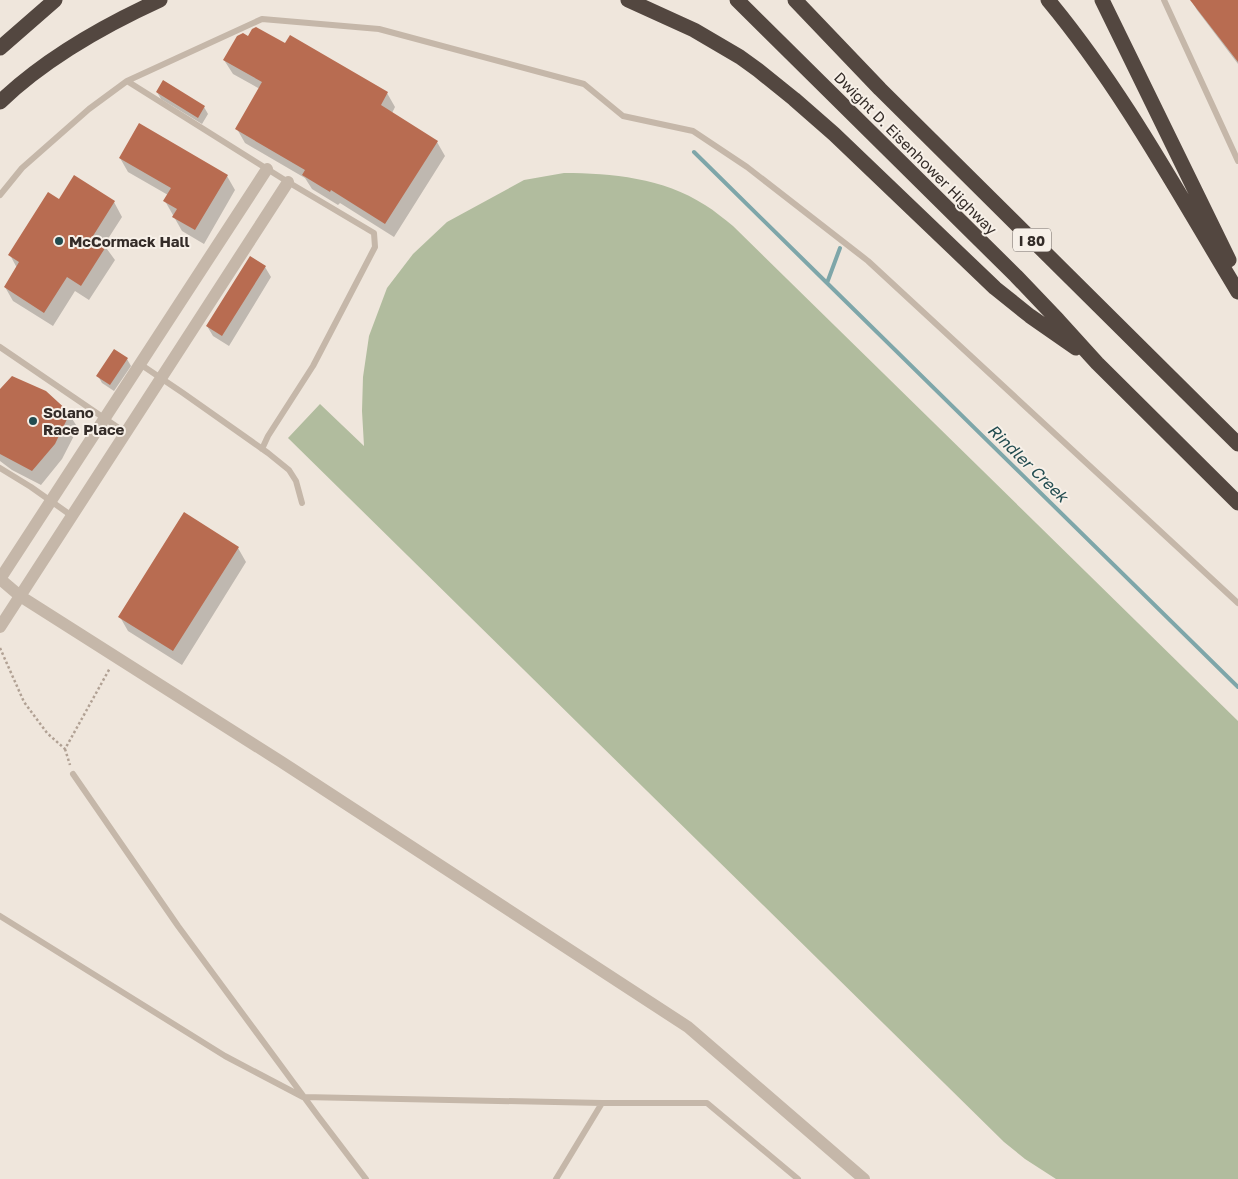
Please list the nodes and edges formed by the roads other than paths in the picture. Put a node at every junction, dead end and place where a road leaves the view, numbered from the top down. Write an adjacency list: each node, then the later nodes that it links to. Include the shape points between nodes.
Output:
1 (55, 0): 9 (highway)
2 (160, 0): 11 (highway, via 72,47)
3 (628, 0): 19 (highway, via 694,30 764,75 834,134 995,288)
4 (736, 0): 19 (highway, Dwight D. Eisenhower Highway / I 80, via 1022,282)
5 (795, 0): 24 (highway, Dwight D. Eisenhower Highway / I 80, via 880,89)
6 (1048, 0): 17 (highway, via 1120,98)
7 (1102, 0): 16 (highway)
8 (1164, 0): 12 (lane)
9 (0, 48)
10 (127, 81): 13 (lane); 15 (lane, via 89,109 22,168); 33 (lane, via 262,18 380,29 584,84 623,116 693,131 747,167 868,261)
11 (0, 102)
12 (1238, 161)
13 (267, 169): 14 (lane); 20 (street)
14 (288, 182): 21 (street); 25 (lane, via 374,233 374,247 313,366)
15 (0, 195)
16 (1238, 279)
17 (1238, 292)
18 (0, 348): 22 (lane)
19 (1097, 363): 29 (highway, Dwight D. Eisenhower Highway / I 80)
20 (140, 364): 21 (lane); 22 (street)
21 (161, 378): 23 (street); 25 (lane)
22 (105, 418): 23 (lane); 27 (street)
23 (126, 433): 30 (street)
24 (1238, 444)
25 (262, 448): 28 (lane, via 288,470 296,481)
26 (0, 468): 27 (lane)
27 (50, 501): 30 (lane); 31 (street)
28 (302, 503)
29 (1238, 503)
30 (72, 516): 32 (street)
31 (0, 579): 32 (street)
32 (20, 596): 34 (street); 42 (street, via 688,1027)
33 (1238, 603)
34 (0, 627)
35 (73, 774): 37 (lane, via 178,926)
36 (0, 916): 37 (lane, via 225,1056)
37 (303, 1097): 38 (lane); 39 (lane)
38 (602, 1103): 40 (lane); 41 (lane, via 707,1103)
39 (366, 1179)
40 (556, 1179)
41 (798, 1179)
42 (864, 1179)

